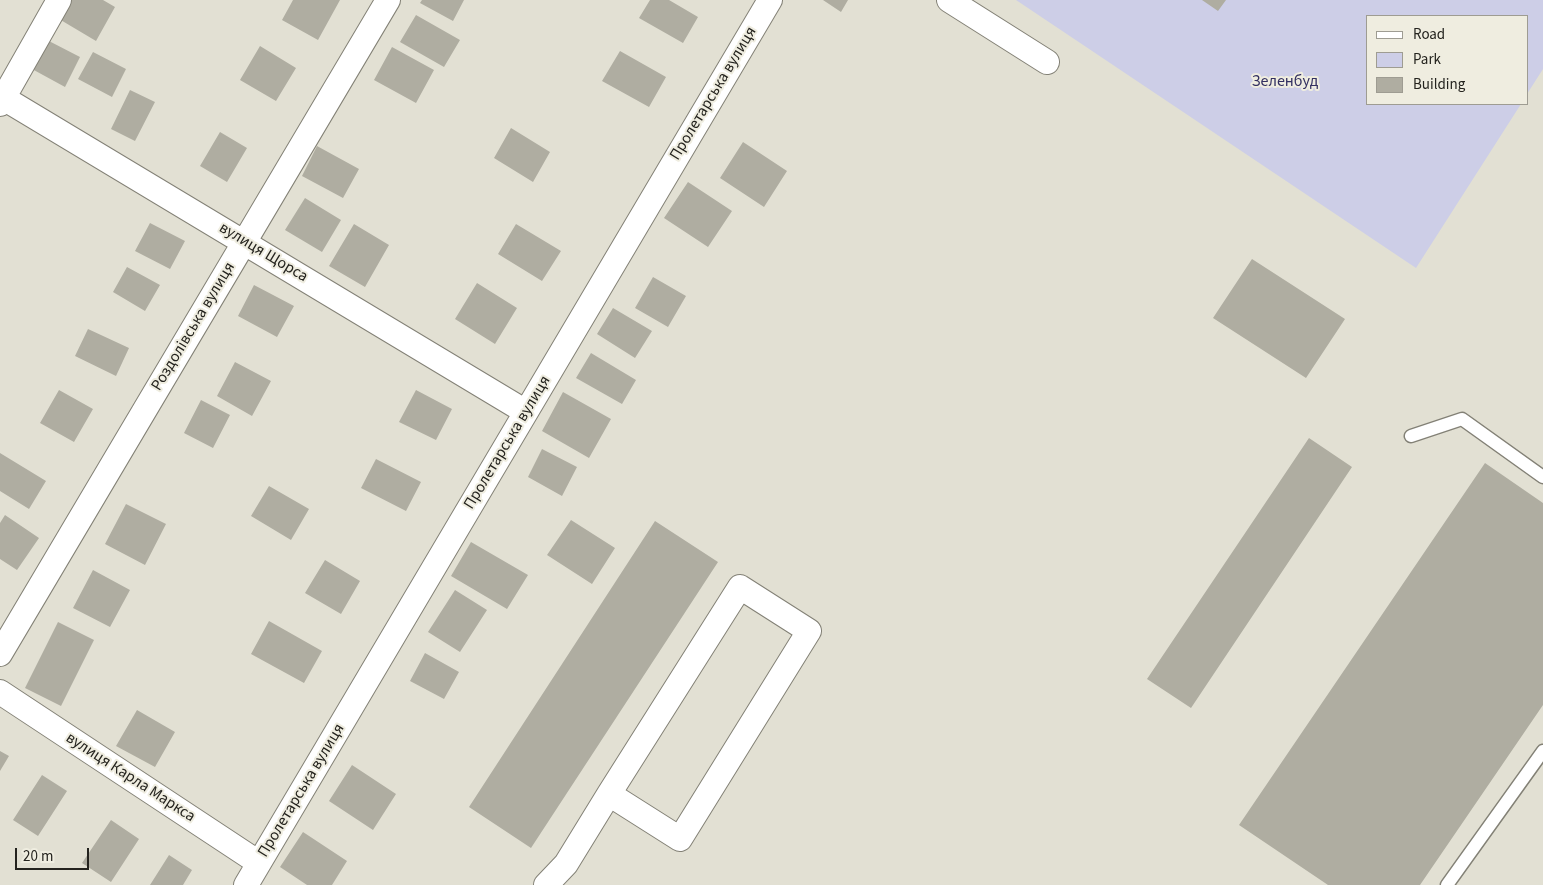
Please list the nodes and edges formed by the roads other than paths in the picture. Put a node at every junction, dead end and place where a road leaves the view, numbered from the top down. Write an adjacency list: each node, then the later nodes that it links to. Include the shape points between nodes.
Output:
1 (59, 0): 6 (street)
2 (388, 0): 7 (street, Роздолівська вулиця)
3 (770, 0): 8 (street, Пролетарська вулиця)
4 (949, 0): 5 (street)
5 (1047, 62)
6 (1, 99): 7 (street, вулиця Щорса)
7 (244, 242): 8 (street, вулиця Щорса); 11 (street, Роздолівська вулиця)
8 (526, 412): 15 (street, Пролетарська вулиця)
9 (1411, 436): 10 (lane, via 1462,419)
10 (1543, 477)
11 (0, 654)
12 (0, 692): 15 (street, вулиця Карла Маркса)
13 (1543, 750): 18 (lane)
14 (609, 794): 14 (street, via 740,587 809,631 680,839); 17 (street, via 566,864)
15 (259, 863): 16 (street, Пролетарська вулиця)
16 (246, 885)
17 (546, 885)
18 (1447, 885)

